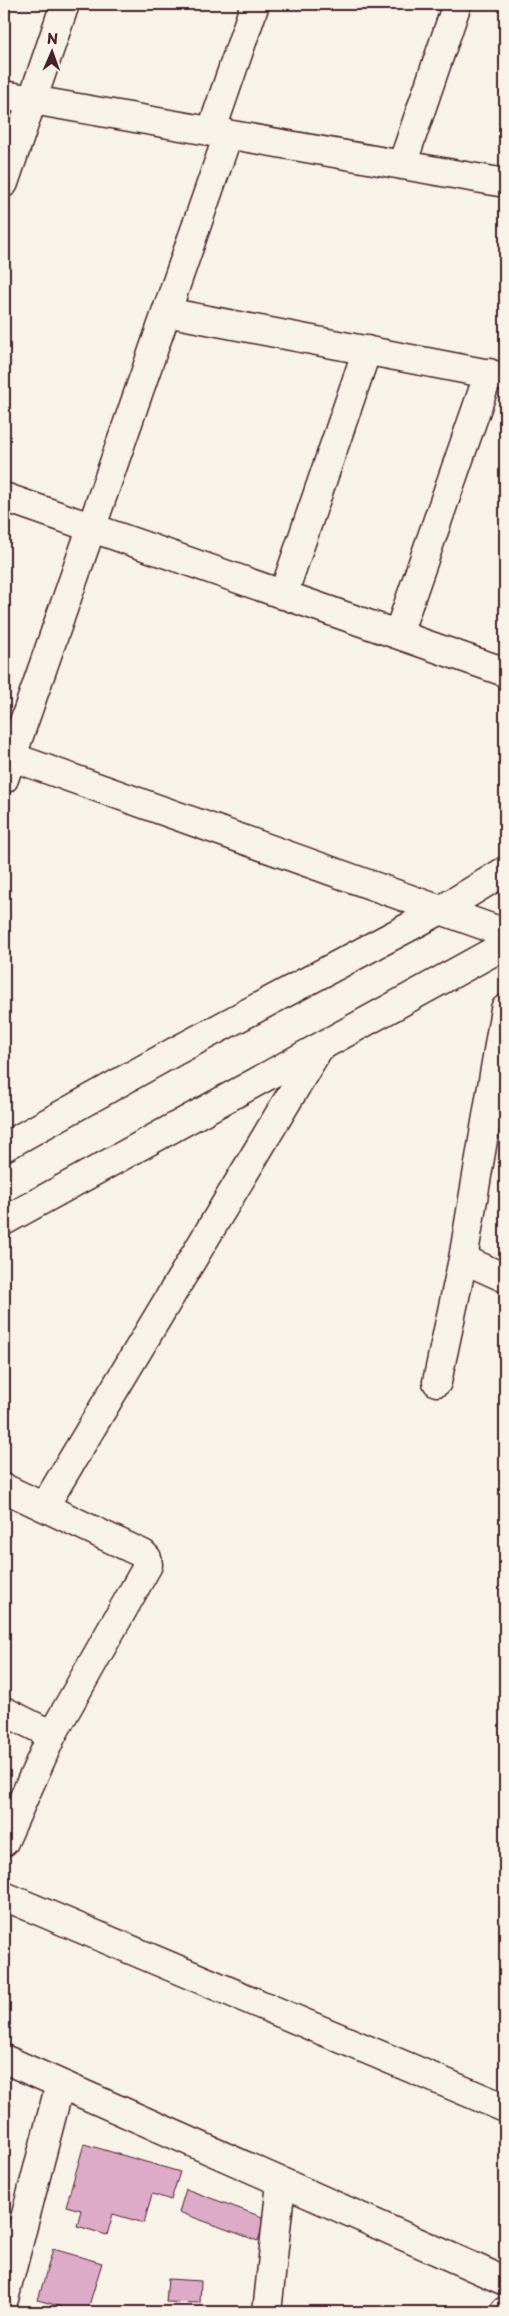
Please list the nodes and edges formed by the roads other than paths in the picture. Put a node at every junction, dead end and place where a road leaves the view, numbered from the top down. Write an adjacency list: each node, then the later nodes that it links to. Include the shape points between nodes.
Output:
1 (65, 4): 5 (street)
2 (255, 4): 6 (street)
3 (457, 4): 7 (street)
4 (4, 95): 5 (street)
5 (32, 100): 6 (street); 8 (street)
6 (219, 133): 7 (street); 10 (street)
7 (402, 165): 9 (street)
8 (4, 183)
9 (505, 184)
10 (166, 312): 11 (street); 14 (street)
11 (367, 350): 12 (street); 15 (street)
12 (497, 375): 16 (street)
13 (4, 498): 14 (street)
14 (91, 528): 15 (street); 18 (street)
15 (283, 594): 16 (street)
16 (398, 634): 17 (street)
17 (505, 672)
18 (6, 763): 20 (street)
19 (505, 870): 20 (street)
20 (441, 910): 21 (street); 26 (street)
21 (505, 933)
22 (505, 945): 24 (street)
23 (505, 1009): 25 (street)
24 (320, 1047): 27 (street); 32 (street)
25 (500, 1063): 28 (street)
26 (4, 1147)
27 (4, 1221)
28 (463, 1259): 29 (street); 30 (street)
29 (505, 1278)
30 (437, 1382)
31 (4, 1488): 32 (street)
32 (44, 1507): 34 (street, via 143,1554 148,1565)
33 (4, 1710): 34 (street)
34 (52, 1735): 35 (street)
35 (4, 1842)
36 (4, 1896): 39 (street)
37 (4, 2059): 38 (street)
38 (60, 2084): 40 (street); 42 (street)
39 (505, 2108)
40 (281, 2183): 41 (street); 43 (street)
41 (505, 2281)
42 (4, 2299)
43 (267, 2312)

